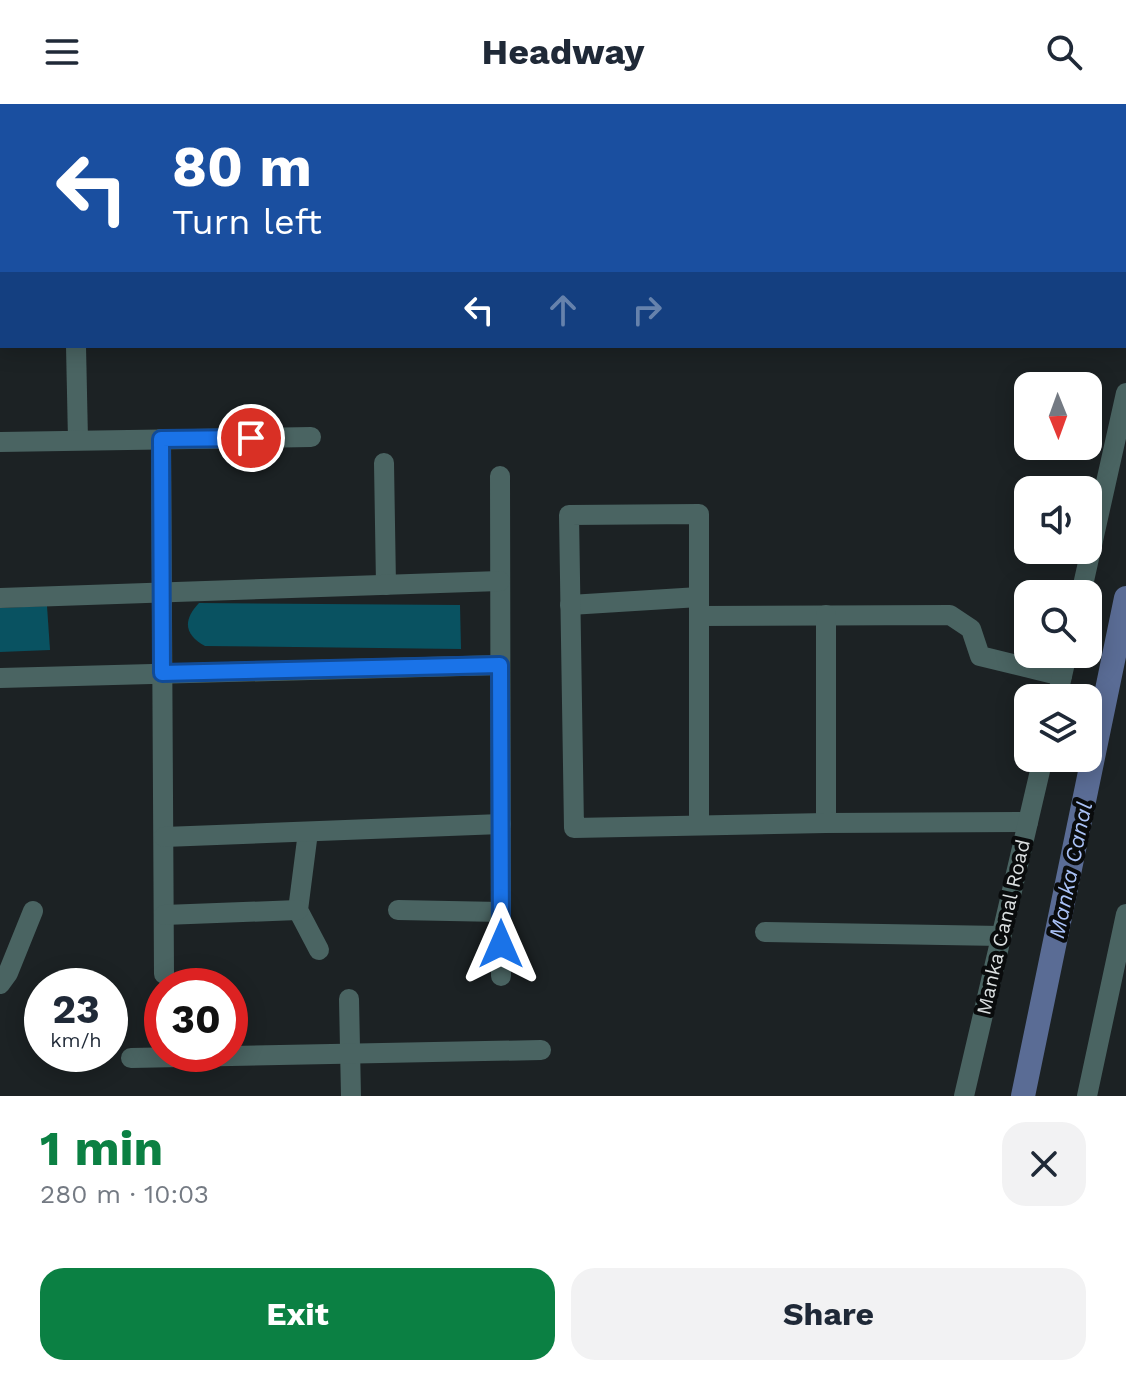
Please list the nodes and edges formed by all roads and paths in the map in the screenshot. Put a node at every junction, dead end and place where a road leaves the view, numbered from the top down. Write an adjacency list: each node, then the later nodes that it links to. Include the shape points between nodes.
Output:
1 (76, 348): 5 (street)
2 (1126, 393): 9 (street)
3 (311, 437): 4 (street)
4 (161, 439): 5 (street); 12 (street)
5 (78, 440): 6 (street)
6 (0, 442)
7 (384, 463): 11 (street)
8 (500, 476): 10 (street)
9 (1084, 580)
10 (500, 581): 11 (street); 17 (street)
11 (386, 585): 12 (street)
12 (162, 592): 13 (street); 19 (street)
13 (0, 598)
14 (570, 605): 15 (street); 15 (street, via 569,515 699,514); 27 (street, via 574,828)
15 (699, 607): 16 (street); 27 (street)
16 (826, 615): 20 (street, via 950,615 971,629 980,656); 25 (street)
17 (500, 665): 19 (street); 26 (street)
18 (1064, 668): 20 (street)
19 (162, 673): 21 (street); 29 (street)
20 (1062, 676): 22 (street)
21 (0, 678)
22 (1060, 684)
23 (1040, 772): 24 (street, Manka Canal Road)
24 (1028, 822): 25 (street); 37 (street, Manka Canal Road)
25 (826, 823): 27 (street)
26 (501, 824): 28 (street); 33 (street)
27 (699, 825)
28 (308, 832): 29 (street); 30 (street)
29 (164, 837): 35 (street)
30 (298, 910): 35 (street); 38 (street)
31 (398, 910): 33 (street)
32 (33, 911): 42 (street)
33 (501, 912): 40 (street)
34 (1126, 914): 41 (street)
35 (164, 915): 39 (street)
36 (765, 932): 37 (street)
37 (1001, 936): 48 (street, Manka Canal Road)
38 (319, 950)
39 (164, 968)
40 (501, 976)
41 (1119, 980): 49 (street)
42 (0, 984)
43 (349, 999): 45 (street)
44 (541, 1050): 45 (street)
45 (351, 1054): 46 (street); 47 (street)
46 (131, 1058)
47 (351, 1096)
48 (964, 1096)
49 (1087, 1096)

